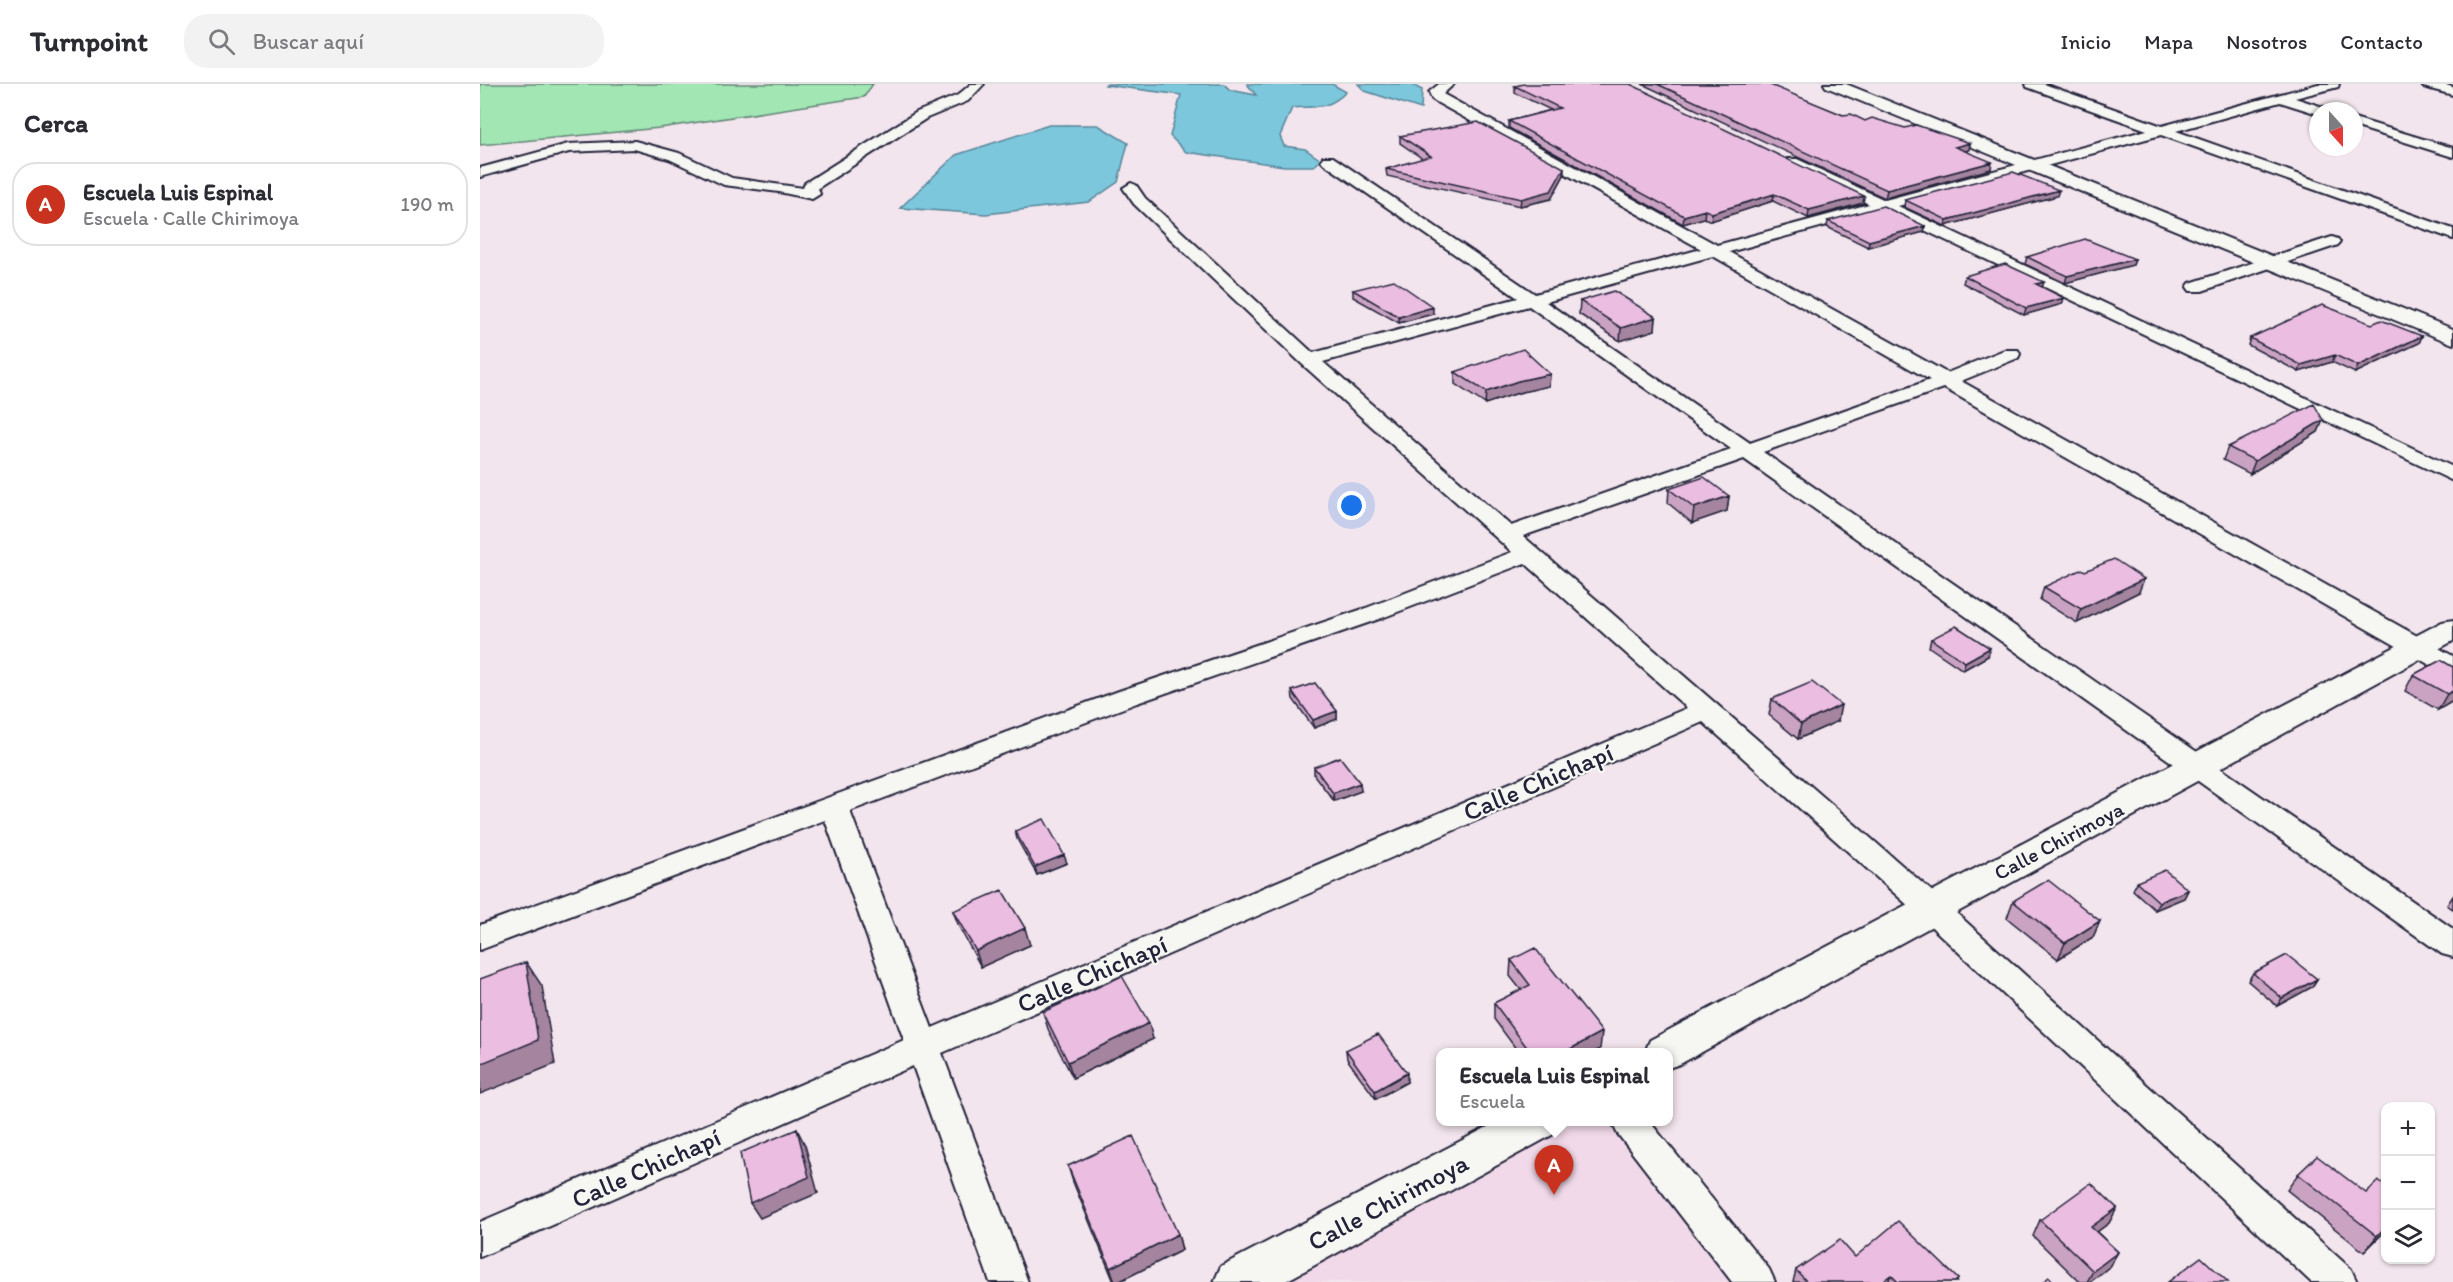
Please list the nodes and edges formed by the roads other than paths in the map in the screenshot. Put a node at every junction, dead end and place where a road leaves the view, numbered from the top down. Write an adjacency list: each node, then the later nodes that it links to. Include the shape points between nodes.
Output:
1 (978, 84): 16 (street, via 963,98 922,115 810,186 812,194 729,182 674,156 635,145 568,147)
2 (1448, 84): 21 (street, via 1436,92 1437,96)
3 (1832, 84): 15 (street)
4 (2032, 84): 11 (street)
5 (2333, 84): 8 (street)
6 (2428, 84): 7 (street)
7 (2453, 91)
8 (2280, 98): 9 (street); 11 (street)
9 (2309, 107)
10 (2363, 125): 12 (street)
11 (2161, 130): 15 (street); 19 (street)
12 (2453, 153)
13 (1776, 154): 18 (street)
14 (1328, 160): 24 (street)
15 (2029, 165): 18 (street); 22 (street)
16 (480, 173)
17 (1131, 188): 27 (street, via 1139,201)
18 (1883, 205): 21 (street); 30 (street)
19 (2453, 234)
20 (2332, 242): 22 (street)
21 (1714, 250): 24 (street); 28 (street)
22 (2269, 262): 23 (street); 25 (street)
23 (2196, 287)
24 (1531, 299): 27 (street); 29 (street)
25 (2453, 337)
26 (2011, 354): 28 (street)
27 (1309, 360): 31 (street)
28 (1945, 381): 29 (street); 34 (street)
29 (1746, 450): 31 (street); 37 (street)
30 (2453, 475)
31 (1506, 535): 32 (street)
32 (1527, 554): 36 (street); 38 (street, via 1374,613 1128,697)
33 (2453, 629): 34 (street, Calle Chirimoya)
34 (2419, 648): 35 (street); 37 (street, Calle Chirimoya)
35 (2453, 667)
36 (1704, 711): 39 (street); 42 (street, Calle Chichapí)
37 (2198, 766): 39 (street, Calle Chirimoya); 41 (street)
38 (834, 806): 40 (street); 42 (street)
39 (1932, 909): 43 (street, Calle Chirimoya); 50 (street)
40 (480, 938)
41 (2453, 945)
42 (923, 1047): 46 (street, Calle Chichapí); 47 (street)
43 (1673, 1049)
44 (1530, 1126): 48 (street, Calle Chirimoya)
45 (1632, 1126): 49 (street)
46 (480, 1240)
47 (1009, 1282)
48 (1238, 1282)
49 (1756, 1282)
50 (2338, 1282)

